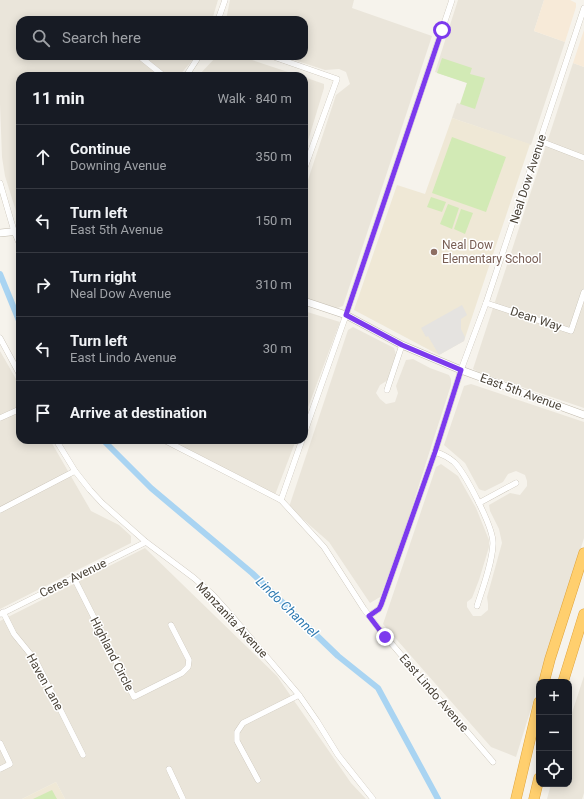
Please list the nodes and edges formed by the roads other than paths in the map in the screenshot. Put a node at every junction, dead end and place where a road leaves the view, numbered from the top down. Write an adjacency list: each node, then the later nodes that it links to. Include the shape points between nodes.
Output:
1 (225, 0): 4 (street)
2 (452, 0): 20 (street)
3 (584, 8): 10 (street, Neal Dow Avenue)
4 (219, 16)
5 (143, 60): 8 (street)
6 (196, 60): 9 (street)
7 (282, 60): 11 (street, via 337,79)
8 (159, 72)
9 (189, 72)
10 (540, 141): 12 (street); 19 (street, Neal Dow Avenue)
11 (308, 151)
12 (584, 158)
13 (0, 183): 14 (street)
14 (16, 228)
15 (16, 231): 16 (street)
16 (2, 232)
17 (584, 292): 19 (street, Dean Way, via 571,331)
18 (308, 302): 20 (street, East 5th Avenue)
19 (486, 303): 24 (street, Neal Dow Avenue)
20 (346, 315): 22 (street, East 5th Avenue); 29 (street)
21 (0, 338): 23 (street)
22 (402, 345): 24 (street, East 5th Avenue); 25 (street)
23 (16, 368)
24 (461, 370): 27 (street, East 5th Avenue); 33 (street, Neal Dow Avenue)
25 (387, 390)
26 (16, 410): 28 (street)
27 (584, 415)
28 (0, 418)
29 (308, 423)
30 (58, 444): 34 (street, Manzanita Avenue)
31 (172, 444): 36 (street, East Lindo Avenue)
32 (301, 444): 36 (street)
33 (435, 452): 37 (street, via 446,456 460,469); 45 (street, Neal Dow Avenue, via 381,605)
34 (75, 471): 38 (street); 39 (street, Manzanita Avenue, via 102,503)
35 (516, 483): 37 (street)
36 (281, 500): 45 (street, East Lindo Avenue, via 324,547)
37 (479, 503): 42 (street, via 494,543)
38 (0, 510)
39 (146, 542): 41 (street, Ceres Avenue); 49 (street, Manzanita Avenue, via 213,595)
40 (584, 554): 47 (highway)
41 (74, 578): 43 (street, Ceres Avenue); 46 (street, Highland Circle, via 134,697 182,673 188,667 189,660)
42 (477, 606)
43 (2, 613): 52 (street, Haven Lane, via 14,634 36,661)
44 (584, 614): 48 (highway)
45 (369, 616): 53 (street, East Lindo Avenue)
46 (171, 625)
47 (545, 679)
48 (564, 679)
49 (299, 695): 56 (street, via 243,723 237,732 237,741); 59 (street, Manzanita Avenue, via 338,755)
50 (536, 715): 60 (highway)
51 (0, 743): 54 (street, via 10,764)
52 (83, 755)
53 (493, 762)
54 (0, 769)
55 (169, 769): 58 (street)
56 (258, 780)
57 (537, 787): 61 (highway)
58 (183, 799)
59 (373, 799)
60 (516, 799)
61 (534, 799)

